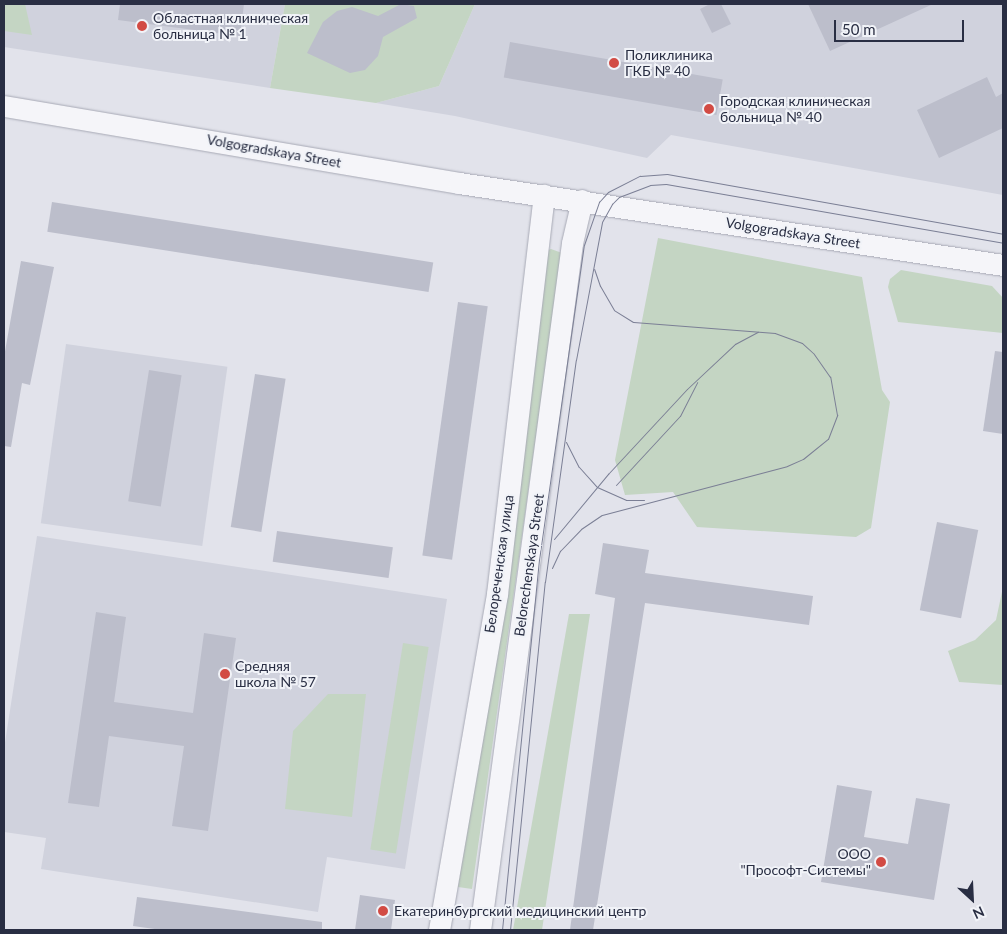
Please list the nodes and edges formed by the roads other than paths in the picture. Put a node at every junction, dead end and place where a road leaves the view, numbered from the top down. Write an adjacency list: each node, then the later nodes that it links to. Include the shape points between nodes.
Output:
1 (4, 106): 2 (street, Volgogradskaya Street)
2 (544, 195): 3 (street, Volgogradskaya Street); 5 (street, Белореченская улица, via 497,594)
3 (582, 200): 4 (street, Volgogradskaya Street); 6 (street, Belorechenskaya Street, via 572,243)
4 (1003, 265)
5 (439, 930)
6 (480, 930)

